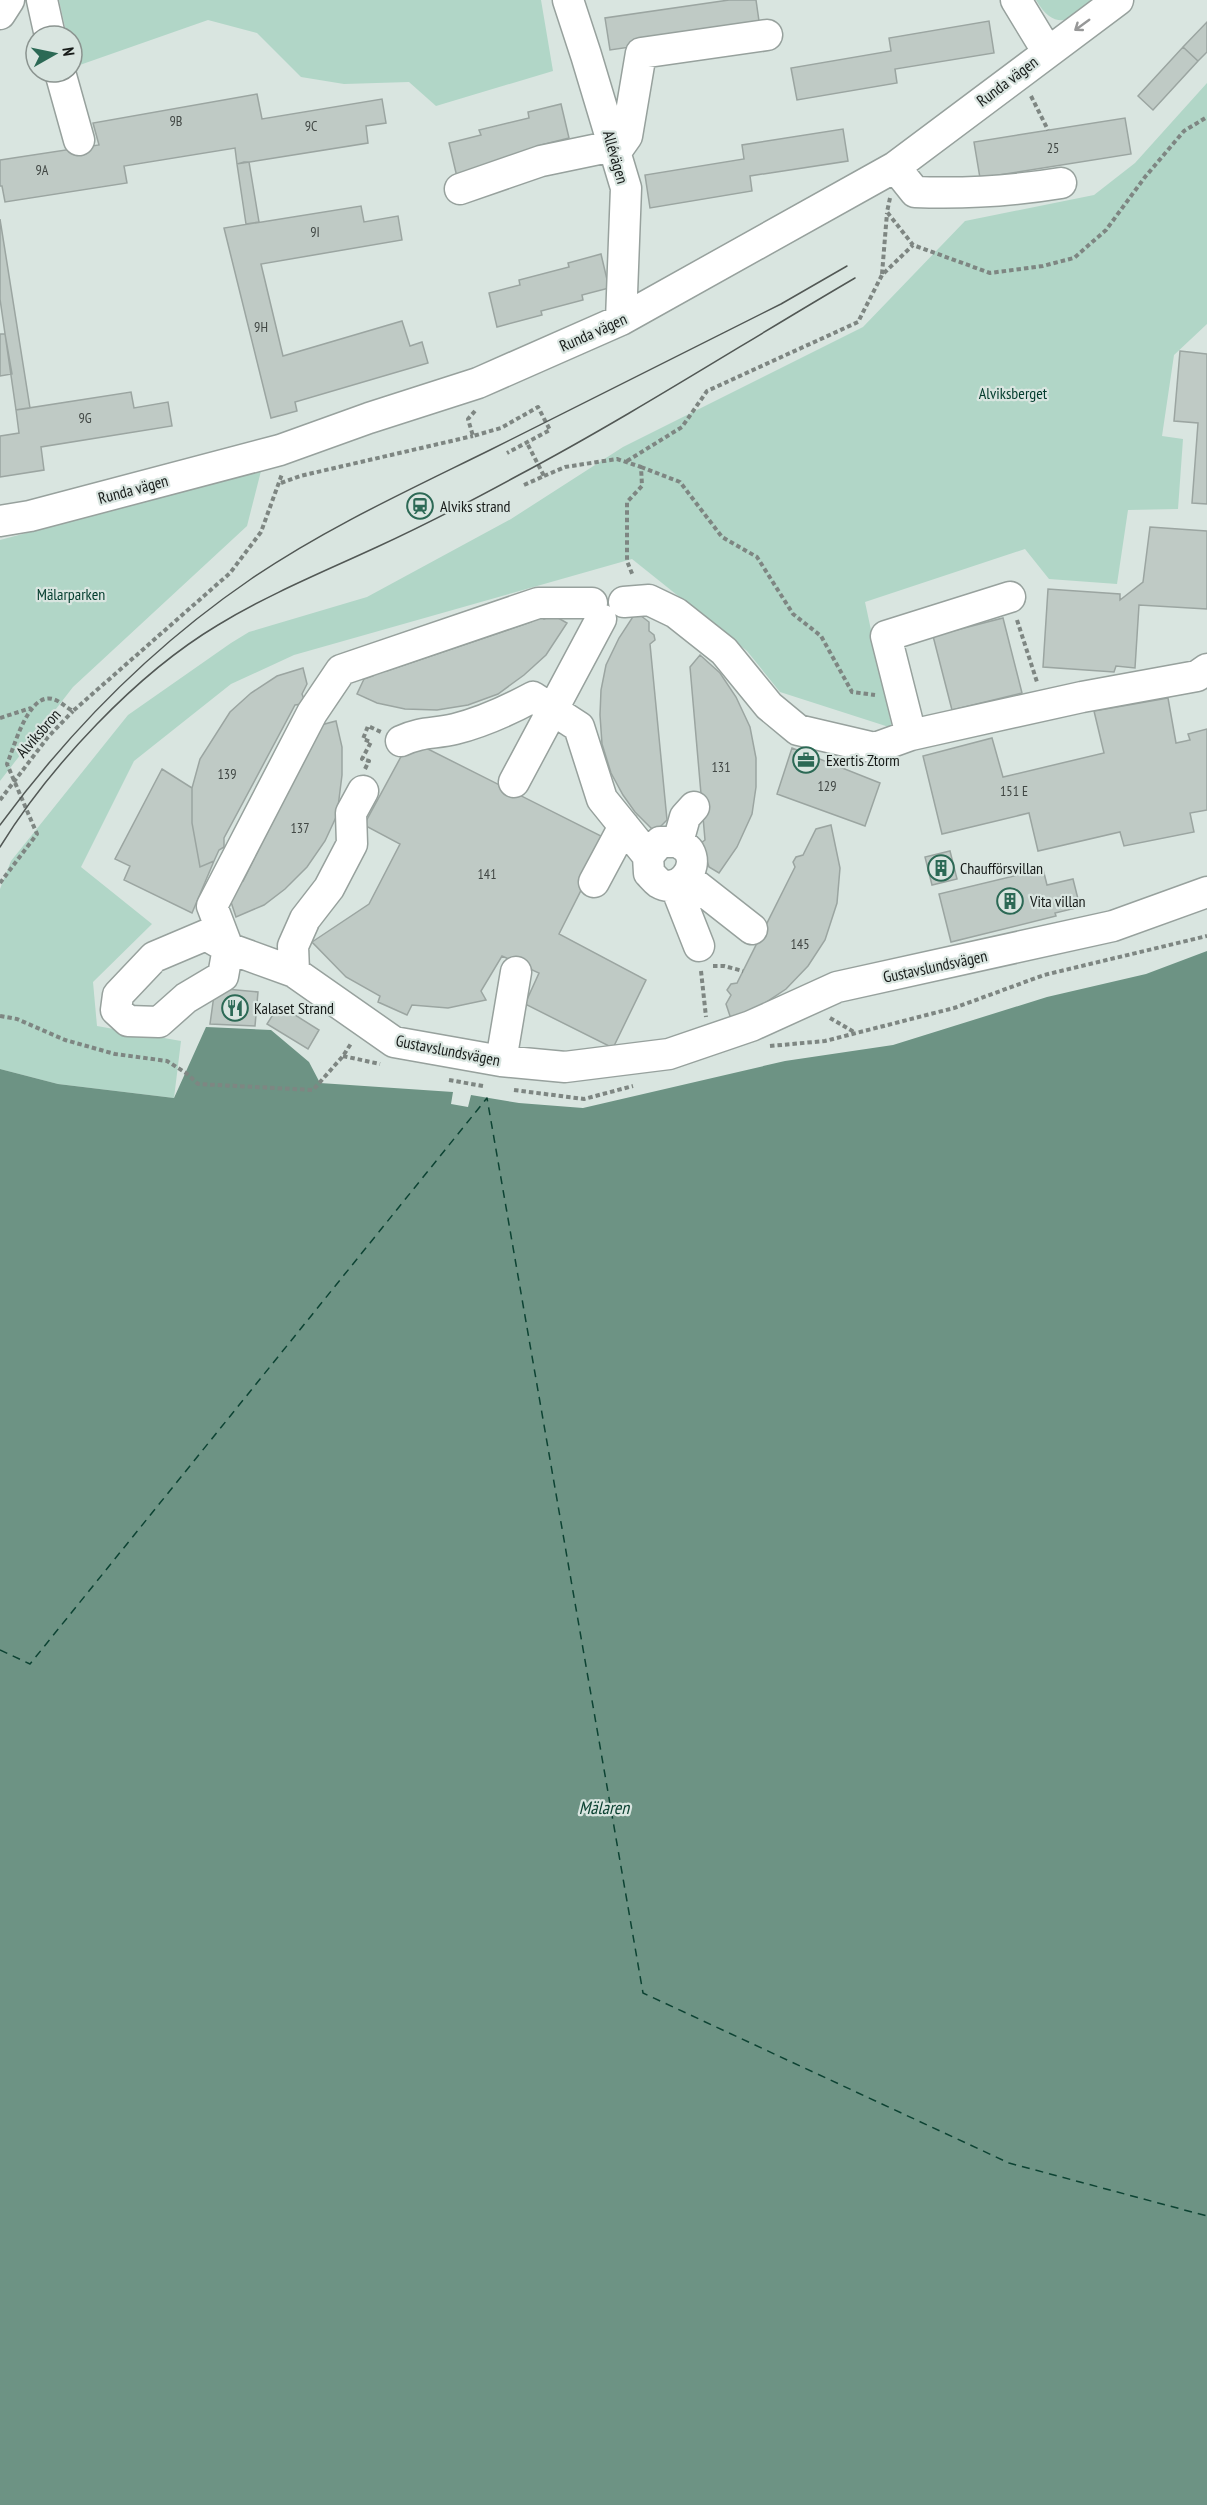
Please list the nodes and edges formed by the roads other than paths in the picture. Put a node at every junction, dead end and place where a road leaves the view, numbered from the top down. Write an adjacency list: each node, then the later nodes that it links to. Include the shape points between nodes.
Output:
1 (9, 0): 6 (street)
2 (42, 0): 7 (street)
3 (568, 0): 12 (street, Allévägen)
4 (1016, 0): 9 (street)
5 (1118, 0): 9 (street, Runda vägen, one-way to 9)
6 (0, 14)
7 (48, 24)
8 (768, 35): 12 (street, via 641,53 627,136)
9 (1047, 51): 13 (street, Runda vägen)
10 (63, 84): 11 (street)
11 (79, 140)
12 (614, 150): 15 (street, via 541,161); 16 (street, Allévägen, via 626,188)
13 (895, 166): 14 (street, via 915,192 956,194); 16 (street, Runda vägen)
14 (1060, 183)
15 (460, 189)
16 (621, 320): 17 (street, Runda vägen, via 478,383 280,450)
17 (0, 521)
18 (1010, 597): 22 (street, via 886,636)
19 (606, 608): 21 (street); 22 (street, Gustavslundsvägen, via 650,600 676,613 724,651 769,706 798,730 875,748); 35 (street, Gustavslundsvägen, via 538,603 341,670 312,713 212,906 228,948)
20 (1207, 669): 22 (street, Gustavslundsvägen, via 1197,676)
21 (554, 709): 23 (street, via 533,697 499,716 453,729 417,733); 24 (street); 27 (street, via 579,727 602,799)
22 (911, 735)
23 (401, 741)
24 (514, 782)
25 (362, 785): 35 (street, via 351,813 352,844 329,888 305,919 293,946)
26 (694, 807): 28 (street, via 685,818)
27 (624, 826): 29 (street); 30 (street)
28 (678, 842): 29 (street, via 660,842); 31 (street, via 689,851 692,866)
29 (648, 856): 31 (street, via 648,873 661,884)
30 (594, 882)
31 (681, 882): 33 (street); 34 (street)
32 (1207, 892): 37 (street, Gustavslundsvägen, via 1113,926 837,987 751,1026 669,1054 565,1067)
33 (752, 930)
34 (700, 956)
35 (294, 972): 37 (street, Gustavslundsvägen, via 394,1041)
36 (516, 972): 37 (street)
37 (501, 1061)

